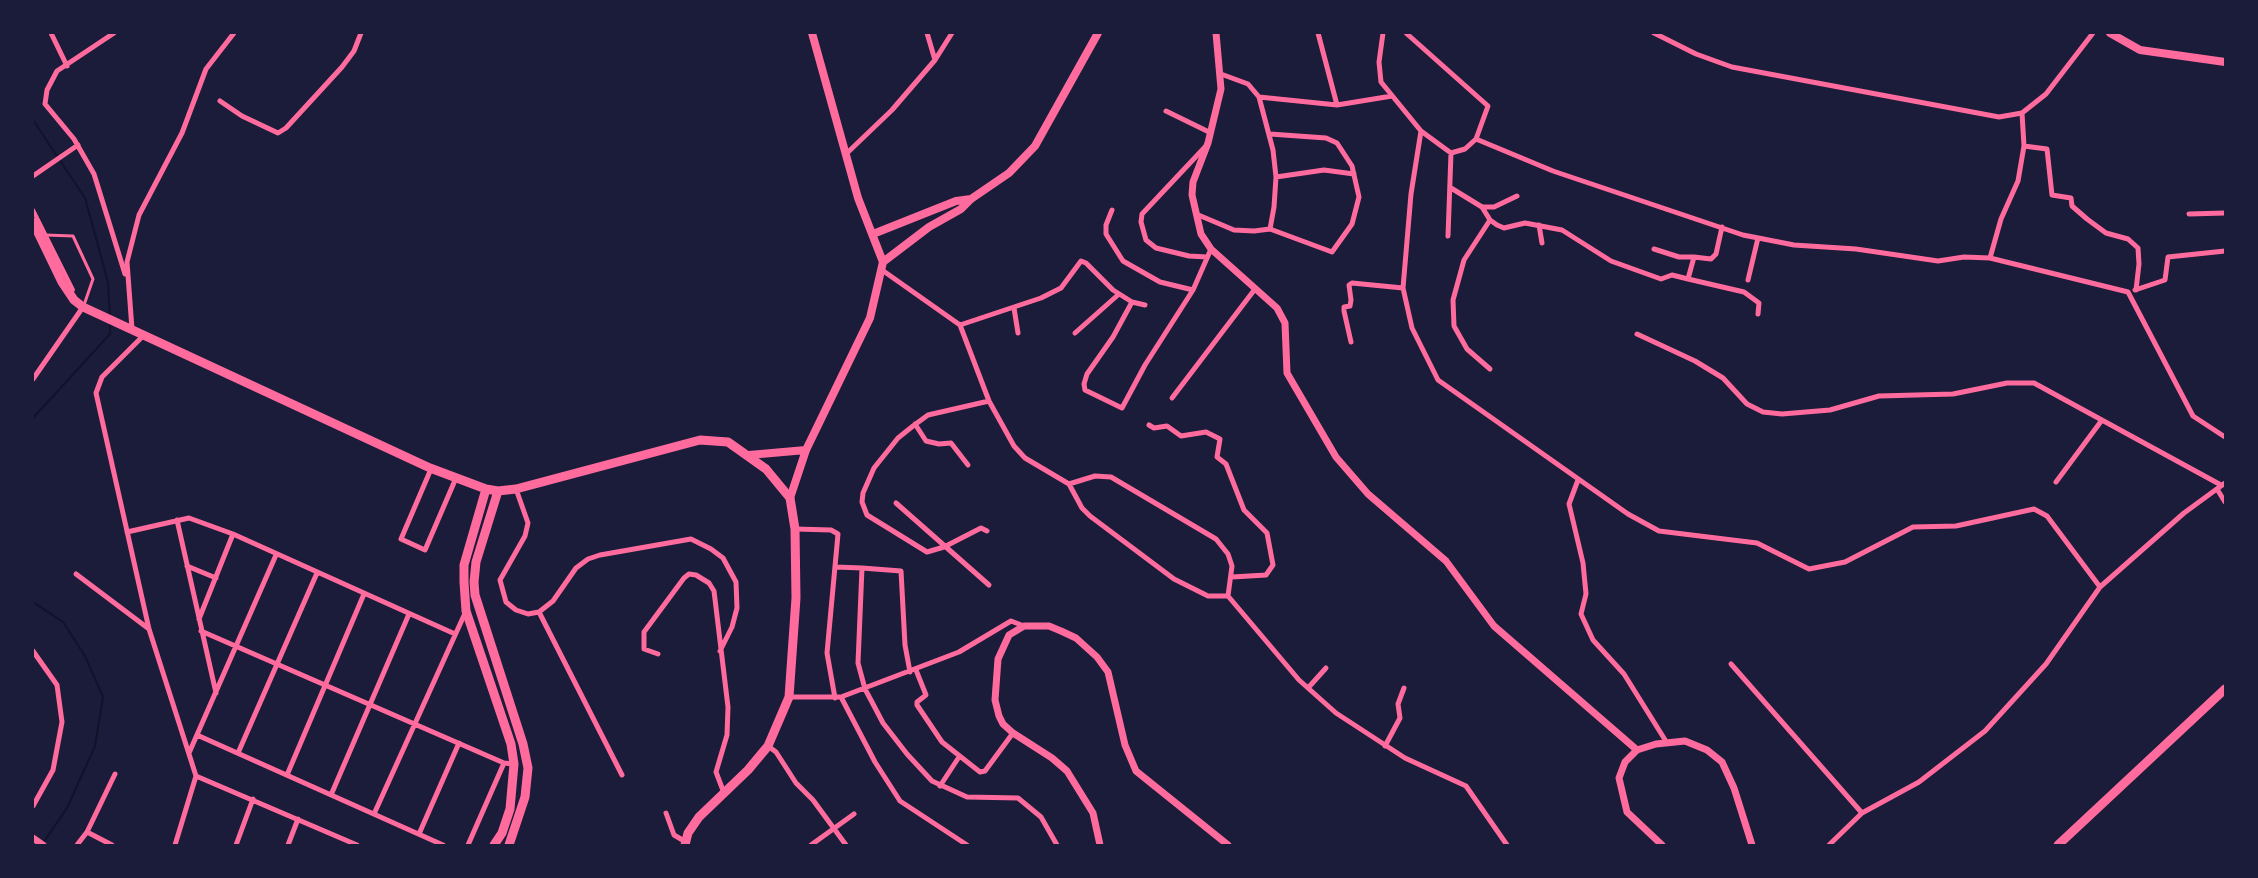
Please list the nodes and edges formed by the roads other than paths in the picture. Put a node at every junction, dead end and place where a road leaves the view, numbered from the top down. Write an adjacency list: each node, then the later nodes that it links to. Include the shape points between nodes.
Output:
1 (51, 33): 18 (street)
2 (114, 33): 18 (street)
3 (234, 33): 64 (street, via 206,69 182,133 139,215 131,239)
4 (361, 33): 22 (street, via 342,67 278,133)
5 (812, 33): 34 (main road)
6 (927, 33): 16 (street)
7 (952, 33): 16 (street)
8 (1098, 33): 40 (main road, via 1041,140 1009,173)
9 (1216, 33): 19 (street)
10 (1318, 33): 23 (street)
11 (1383, 33): 20 (street, via 1378,72)
12 (1406, 33): 29 (street, via 1486,103 1488,110)
13 (1654, 33): 25 (street, via 1732,67 1991,116)
14 (2093, 33): 25 (street, via 2046,94)
15 (2110, 33): 17 (main road, via 2148,52)
16 (935, 60): 34 (street, via 892,110)
17 (2225, 62)
18 (67, 66): 32 (street, via 50,81 45,104)
19 (1221, 74): 21 (street, via 1248,84); 27 (street)
20 (1392, 96): 23 (street); 26 (street)
21 (1259, 97): 23 (street); 28 (street)
22 (220, 101)
23 (1337, 105)
24 (1166, 111): 27 (street)
25 (2022, 113): 31 (street)
26 (1421, 131): 33 (street); 67 (street)
27 (1211, 133): 30 (street)
28 (1270, 134): 35 (street, via 1332,140 1349,159); 37 (street)
29 (1476, 139): 33 (street, via 1465,149); 50 (street, via 1553,171)
30 (1208, 143): 45 (street, via 1193,182); 60 (street, via 1142,214 1141,222 1146,240 1156,248)
31 (2024, 146): 62 (street, via 2018,181); 70 (street, via 2047,149 2052,195 2071,198 2072,206 2086,219 2138,248)
32 (76, 147): 36 (street); 64 (street, via 94,174)
33 (1451, 153): 38 (street)
34 (845, 155): 52 (main road)
35 (1354, 174): 37 (street, via 1324,170); 51 (street, via 1359,197 1357,212 1332,252)
36 (35, 175)
37 (1276, 177): 51 (street)
38 (1451, 188): 41 (street); 54 (street)
39 (1517, 196): 41 (street, via 1494,207)
40 (971, 199): 52 (main road, via 956,201); 63 (main road)
41 (1482, 207): 47 (street)
42 (33, 210): 53 (street)
43 (1112, 210): 69 (street, via 1106,234 1123,261 1160,282)
44 (2225, 213): 46 (street)
45 (1196, 214): 51 (street, via 1243,231); 57 (street, via 1201,234)
46 (2190, 214)
47 (1490, 220): 49 (street, via 1504,228 1525,223); 85 (street, via 1464,261 1452,300 1454,326 1467,349)
48 (33, 222): 53 (highway)
49 (1539, 225): 56 (street); 65 (street, via 1562,230 1611,261 1651,276)
50 (1722, 227): 55 (street); 61 (street, via 1714,257)
51 (1270, 229)
52 (873, 234): 63 (main road)
53 (43, 236): 75 (highway, via 71,296); 75 (lane, via 73,236 93,279)
54 (1448, 236)
55 (1758, 238): 62 (street, via 1938,261); 66 (street)
56 (1542, 243)
57 (1211, 249): 60 (street); 68 (street)
58 (1654, 249): 61 (street, via 1678,257)
59 (2223, 251): 70 (street, via 2168,257 2165,280)
60 (1207, 257): 69 (street)
61 (1694, 257): 65 (street)
62 (1990, 258): 71 (street)
63 (882, 266): 78 (street); 93 (main road, via 867,326)
64 (127, 279): 79 (street)
65 (1688, 279): 77 (street, via 1744,292 1759,303)
66 (1748, 280)
67 (1403, 288): 84 (street, via 1349,285 1352,300 1344,308); 98 (street, via 1412,328 1438,380)
68 (1255, 289): 87 (street); 160 (street, via 1277,308 1285,323 1287,373 1336,457 1368,494 1446,561 1494,626)
69 (1192, 290): 73 (street, via 1122,408 1085,390 1084,384)
70 (2136, 290): 71 (street)
71 (2128, 292): 92 (street, via 2193,416)
72 (1119, 294): 73 (street); 76 (street, via 1081,261 1061,288); 81 (street)
73 (1132, 302): 74 (street)
74 (1145, 305)
75 (83, 307): 79 (highway); 86 (street)
76 (1014, 308): 78 (street); 80 (street)
77 (1758, 314)
78 (960, 325): 88 (street)
79 (132, 330): 83 (highway)
80 (1018, 333)
81 (1075, 333)
82 (1637, 334): 89 (street, via 1723,378 1747,404 1763,412 1830,410 1879,396 1953,394 2022,381 2045,387)
83 (143, 336): 96 (highway); 111 (street, via 102,377 96,393)
84 (1351, 342)
85 (1490, 369)
86 (33, 380)
87 (1172, 398)
88 (989, 400): 90 (street, via 928,415); 100 (street, via 1014,446 1025,458)
89 (2102, 420): 99 (street); 101 (street)
90 (915, 424): 95 (street, via 926,441 951,443); 113 (street, via 874,468 863,493 864,509 867,515 927,552)
91 (1149, 425): 120 (street, via 1167,426 1181,436 1206,432 1220,439 1217,457 1228,467 1244,510 1267,533 1273,565 1266,575)
92 (2225, 437)
93 (806, 450): 94 (main road); 105 (main road)
94 (749, 455): 103 (highway, via 728,442 700,440); 105 (highway)
95 (968, 465)
96 (430, 468): 97 (highway); 97 (street, via 401,539 425,550)
97 (456, 478): 102 (highway)
98 (1578, 480): 123 (street, via 1659,531 1757,543 1809,569 1845,562 1913,527 1956,526 2034,509 2047,516); 157 (street, via 1569,504 1586,594 1581,614 1593,640 1624,674)
99 (2056, 482)
100 (1069, 484): 120 (street, via 1095,476 1111,477 1184,518 1222,546 1232,566); 125 (street, via 1090,516 1174,579 1208,596)
101 (2221, 485): 106 (street); 123 (street)
102 (486, 489): 104 (highway); 126 (highway, via 464,566)
103 (516, 489): 104 (highway); 127 (street, via 528,523 525,536 500,580 506,602 528,614)
104 (498, 491): 147 (highway, via 476,562 474,582)
105 (790, 498): 109 (highway)
106 (2225, 502)
107 (896, 503): 113 (street)
108 (177, 520): 111 (street); 112 (street, via 189,518); 115 (street)
109 (795, 529): 116 (street, via 831,530 838,534); 150 (highway, via 796,598)
110 (987, 531): 113 (street, via 981,528)
111 (127, 532): 131 (street)
112 (232, 534): 114 (street); 121 (street)
113 (944, 547): 122 (street)
114 (276, 555): 118 (street); 134 (street)
115 (187, 567): 121 (street); 129 (street)
116 (836, 567): 117 (street); 151 (street, via 827,653)
117 (862, 568): 141 (street, via 901,571 905,645); 145 (street, via 857,656)
118 (317, 573): 124 (street); 138 (street)
119 (76, 574): 131 (street)
120 (1232, 577): 125 (street)
121 (216, 578): 129 (street)
122 (989, 585)
123 (2100, 587): 175 (street, via 2046,664 1985,731 1919,782)
124 (364, 594): 128 (street); 142 (street)
125 (1228, 596): 143 (street)
126 (466, 611): 133 (street); 149 (highway)
127 (539, 612): 136 (street, via 554,601 576,568 588,559 691,539 723,558 736,582 737,608); 166 (street)
128 (409, 614): 133 (street); 152 (street)
129 (199, 619): 132 (street)
130 (1024, 627): 141 (street, via 1011,621 959,652); 154 (street, via 1009,635 997,665 995,700 1003,724); 200 (street, via 1049,626 1077,638 1097,657 1108,672 1125,745 1136,771)
131 (149, 629): 161 (street)
132 (201, 631): 134 (street); 148 (street)
133 (455, 634): 153 (street)
134 (236, 646): 138 (street); 148 (street)
135 (33, 651): 173 (street, via 57,686 62,722 53,770)
136 (720, 651): 137 (street, via 714,591 709,583 689,574 644,632 644,649); 170 (street, via 728,706 727,735 716,772)
137 (658, 654)
138 (277, 664): 142 (street); 162 (street)
139 (1731, 664): 175 (street)
140 (1326, 669): 143 (street)
141 (913, 671): 145 (street); 163 (street, via 926,695 917,705 942,742)
142 (325, 685): 152 (street); 168 (street)
143 (1308, 688): 159 (street)
144 (1404, 688): 159 (street, via 1398,704 1400,718)
145 (865, 689): 151 (street); 169 (street, via 890,733 921,771)
146 (2225, 689): 205 (highway)
147 (506, 690): 149 (highway); 194 (highway, via 528,768 525,797)
148 (216, 693): 155 (street)
149 (494, 694): 164 (highway, via 511,744)
150 (789, 697): 151 (street); 158 (highway)
151 (838, 698): 197 (street, via 900,801)
152 (370, 704): 153 (street); 171 (street)
153 (415, 724): 156 (street); 176 (street)
154 (1012, 733): 163 (street, via 982,772); 199 (street, via 1052,758 1072,778 1093,813)
155 (197, 735): 161 (street); 162 (street)
156 (459, 743): 164 (street); 181 (street)
157 (1667, 743): 160 (street); 203 (street, via 1685,741 1707,750 1722,762)
158 (768, 746): 170 (highway); 179 (street)
159 (1384, 746): 201 (street, via 1466,786)
160 (1636, 750): 202 (street, via 1625,762 1619,778 1622,799 1627,812)
161 (189, 753): 167 (street)
162 (238, 753): 168 (street)
163 (959, 757): 169 (street)
164 (509, 763): 192 (street); 193 (highway, via 510,809)
165 (115, 774): 180 (street)
166 (622, 775)
167 (195, 776): 172 (street); 187 (street)
168 (287, 776): 171 (street)
169 (940, 786): 198 (street, via 973,798 1018,798 1041,817)
170 (724, 793): 183 (highway, via 693,824)
171 (331, 795): 176 (street)
172 (253, 799): 178 (street); 188 (street)
173 (33, 806)
174 (666, 813): 183 (street, via 674,835)
175 (1862, 813): 204 (street)
176 (374, 814): 181 (street)
177 (854, 814): 179 (street)
178 (298, 819): 189 (street); 190 (street)
179 (832, 827): 195 (street); 196 (street)
180 (87, 831): 185 (street); 186 (street)
181 (419, 834): 191 (street)
182 (33, 838): 184 (street)
183 (685, 843)
184 (43, 845)
185 (77, 845)
186 (112, 845)
187 (175, 845)
188 (236, 845)
189 (288, 845)
190 (357, 845)
191 (443, 845)
192 (468, 845)
193 (494, 845)
194 (509, 845)
195 (812, 845)
196 (846, 845)
197 (967, 845)
198 (1057, 845)
199 (1100, 845)
200 (1228, 845)
201 (1507, 845)
202 (1662, 845)
203 (1752, 845)
204 (1829, 845)
205 (2058, 845)

